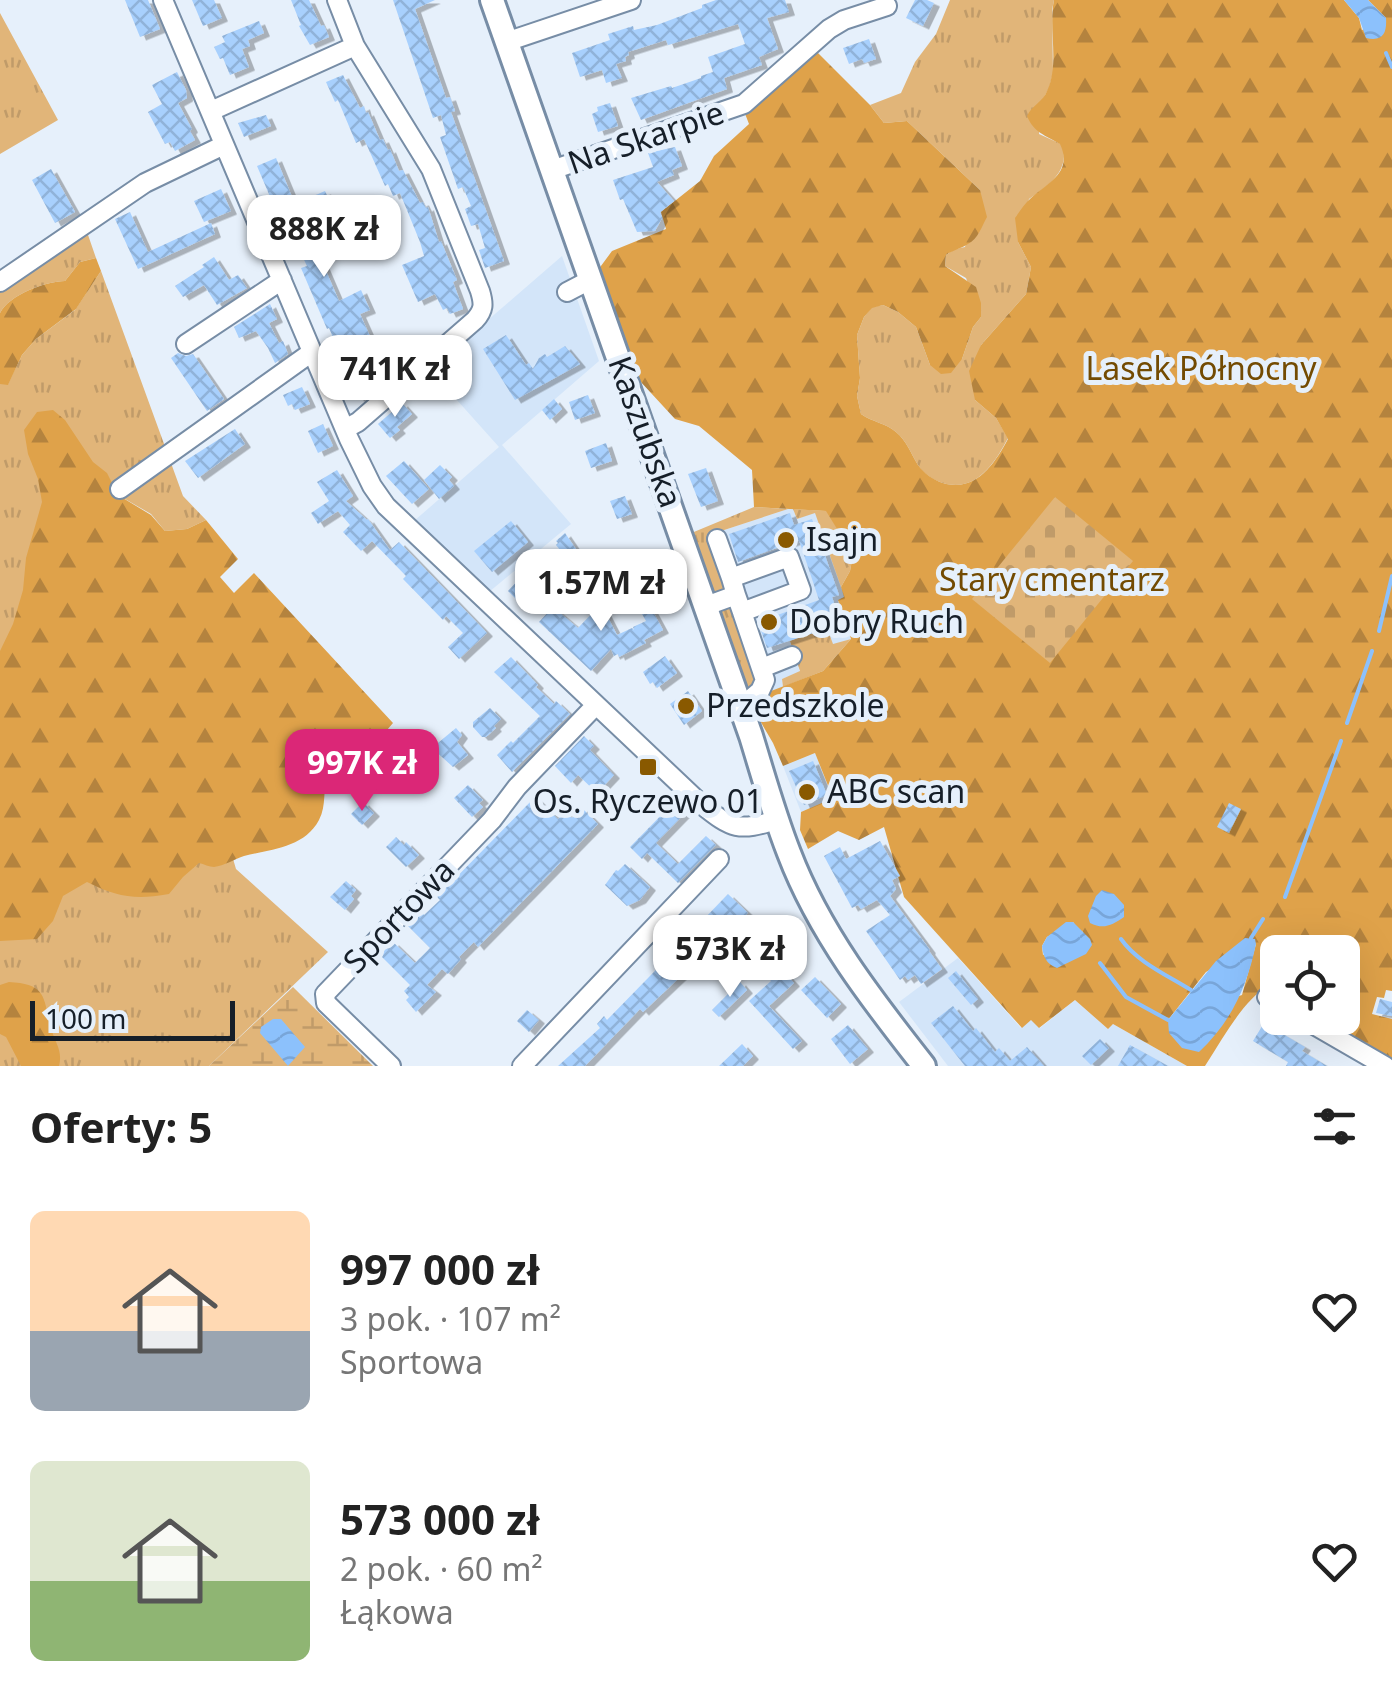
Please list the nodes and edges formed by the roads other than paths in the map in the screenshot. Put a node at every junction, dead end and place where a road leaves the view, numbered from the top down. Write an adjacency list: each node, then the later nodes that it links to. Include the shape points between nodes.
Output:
1 (163, 0): 8 (street)
2 (337, 0): 7 (street)
3 (492, 0): 6 (main road, Kaszubska)
4 (631, 0): 6 (street)
5 (887, 6): 10 (street, Na Skarpie, via 828,28 744,104)
6 (506, 42): 10 (main road, Kaszubska)
7 (356, 46): 8 (street); 17 (street, via 431,169 484,306)
8 (211, 111): 9 (street)
9 (224, 145): 11 (street); 13 (street, via 145,183)
10 (552, 170): 12 (main road, Kaszubska)
11 (282, 280): 15 (street); 16 (street)
12 (590, 280): 14 (street); 21 (main road, Kaszubska)
13 (0, 282)
14 (568, 292)
15 (186, 344)
16 (312, 352): 17 (street); 18 (street)
17 (345, 429): 24 (street, via 386,506)
18 (120, 489)
19 (717, 538): 20 (street)
20 (736, 595): 21 (street); 23 (street)
21 (706, 606): 25 (main road, Kaszubska)
22 (792, 656): 23 (street)
23 (762, 668): 25 (street, via 762,688)
24 (595, 706): 26 (street, via 720,819 738,828); 30 (street, Sportowa, via 325,994 326,1003)
25 (741, 707): 26 (main road, Kaszubska)
26 (778, 820): 29 (main road, Kaszubska, via 800,880 846,962)
27 (720, 859): 31 (street)
28 (1332, 1035): 32 (street)
29 (921, 1065)
30 (390, 1066)
31 (522, 1066)
32 (1386, 1066)

